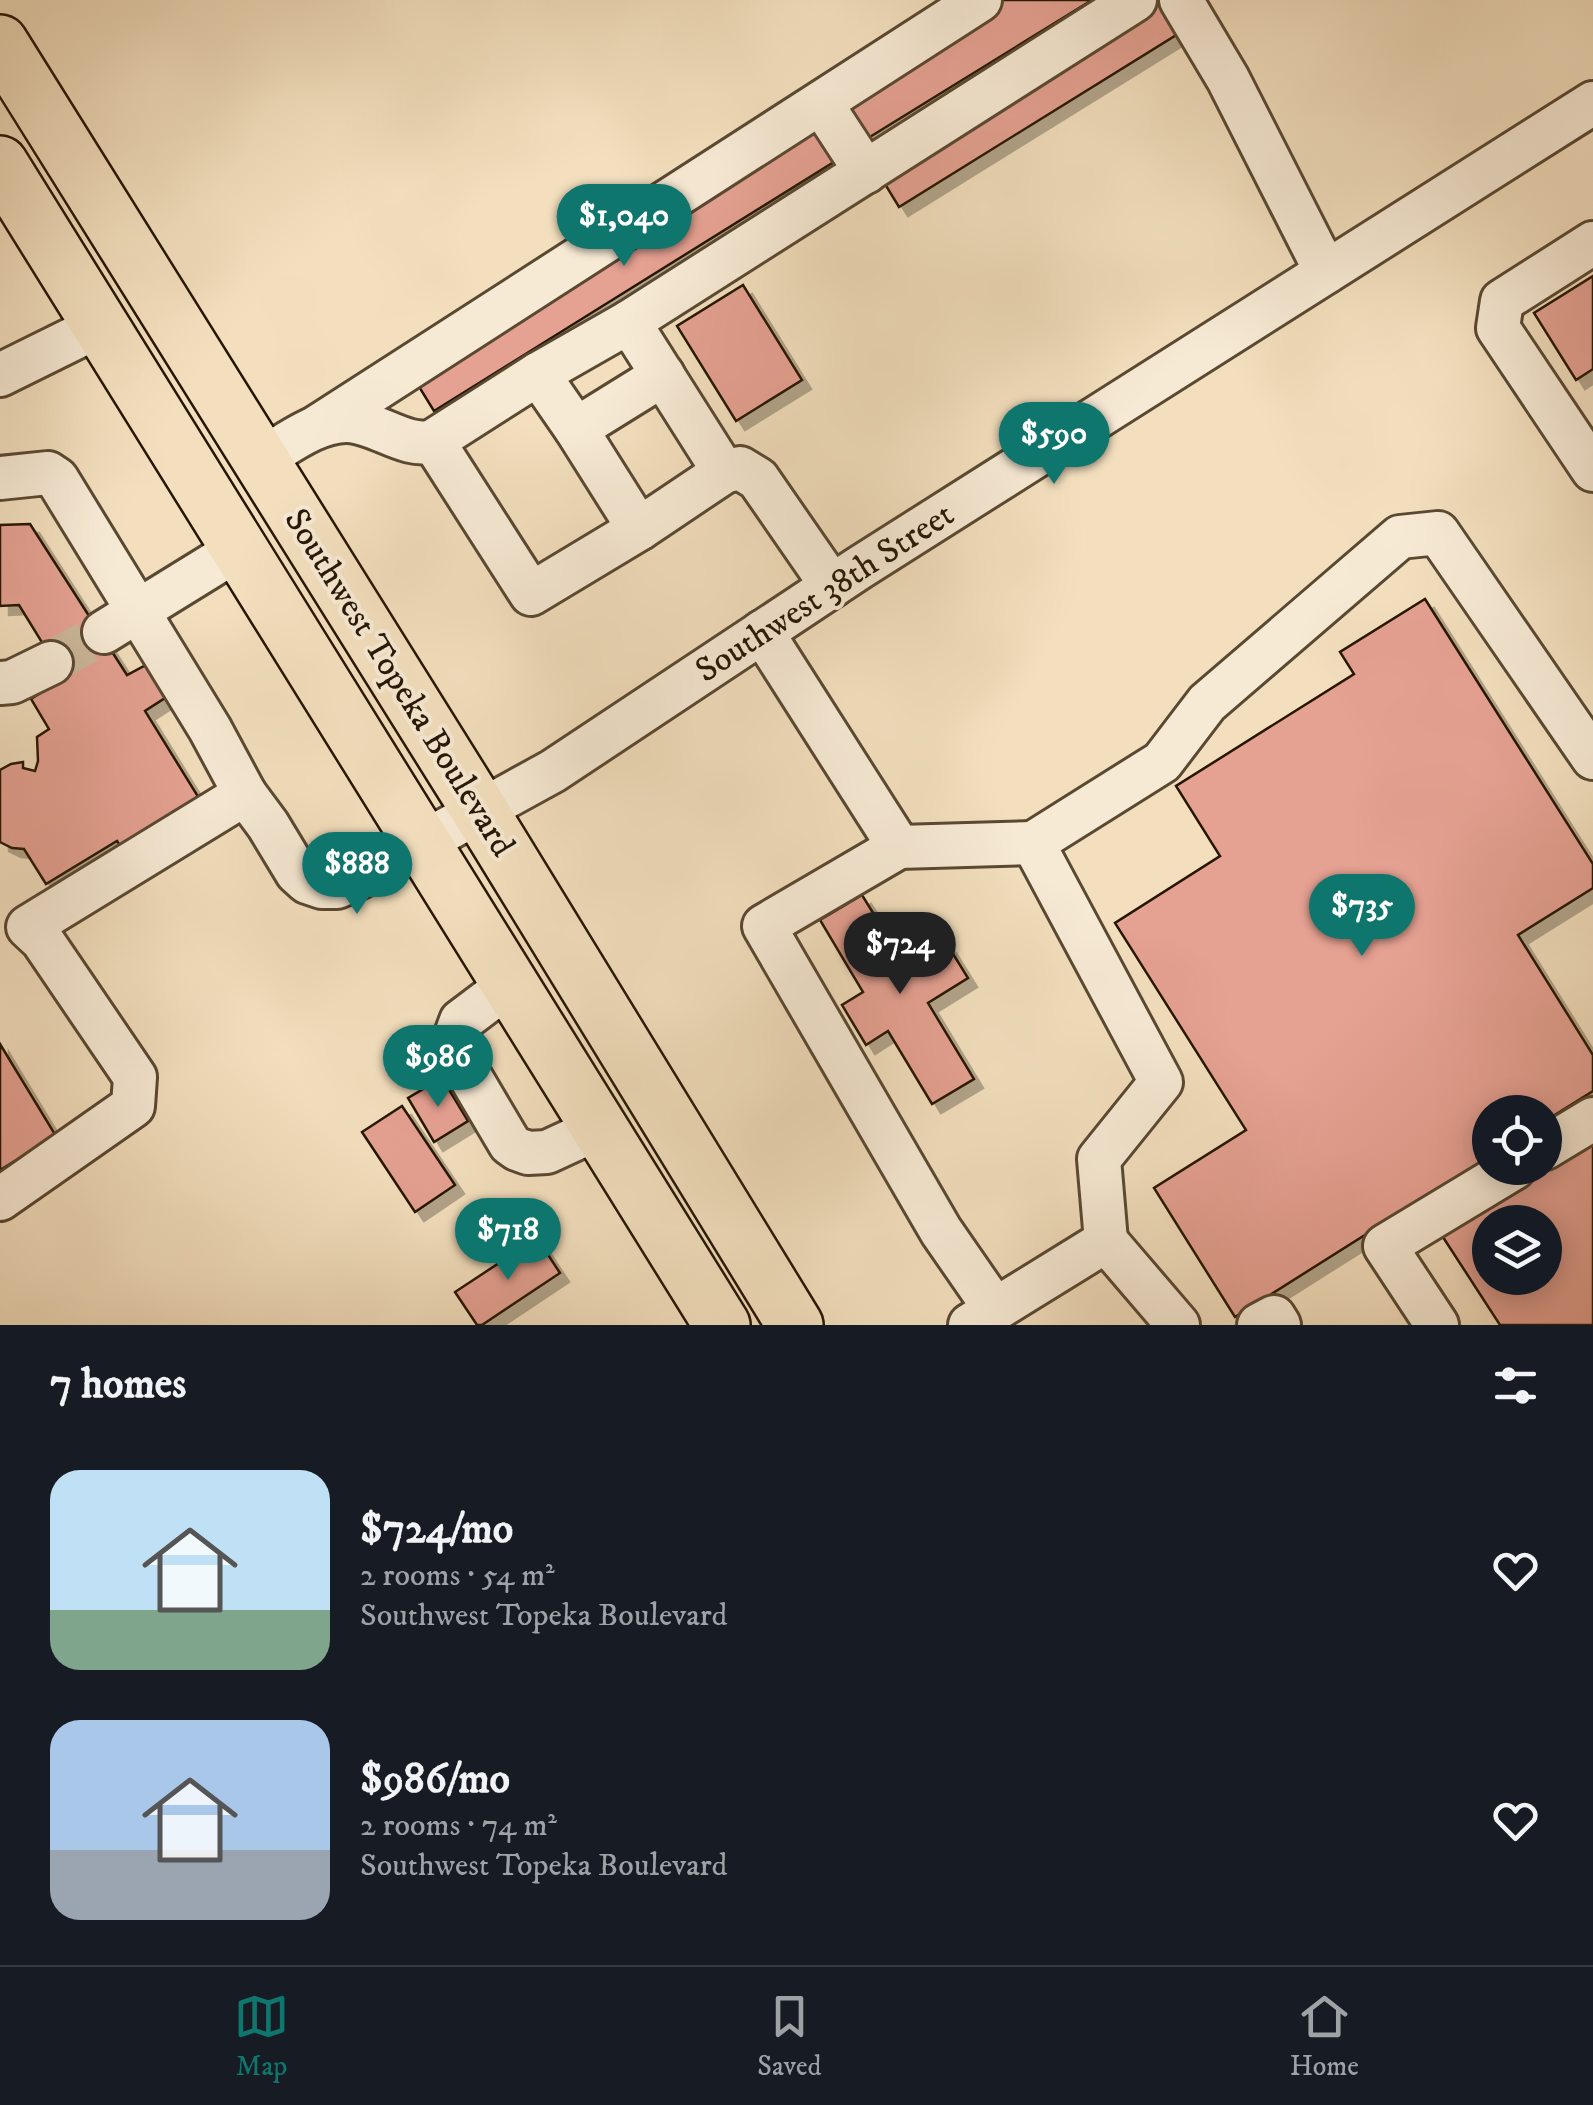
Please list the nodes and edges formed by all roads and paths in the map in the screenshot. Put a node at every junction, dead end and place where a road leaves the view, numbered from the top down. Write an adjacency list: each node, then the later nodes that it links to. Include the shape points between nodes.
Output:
1 (980, 0): 5 (street)
2 (1135, 0): 8 (street)
3 (1180, 0): 11 (street)
4 (0, 43): 7 (main road, Southwest Topeka Boulevard)
5 (820, 103): 8 (street); 17 (street)
6 (1593, 103): 11 (street, Southwest 38th Street)
7 (64, 145): 9 (street); 20 (main road, Southwest Topeka Boulevard)
8 (866, 172): 12 (street)
9 (4, 179): 13 (main road, Southwest Topeka Boulevard)
10 (1593, 243): 21 (street, via 1502,302 1498,328)
11 (1326, 272): 26 (street, Southwest 38th Street)
12 (630, 322): 14 (street); 16 (street)
13 (100, 325): 15 (street); 25 (main road, Southwest Topeka Boulevard)
14 (538, 374): 18 (street); 19 (street)
15 (0, 375)
16 (663, 375): 18 (street); 22 (street)
17 (317, 428): 19 (street, via 347,420 422,444); 20 (street)
18 (576, 428): 24 (street)
19 (433, 441): 24 (street, via 531,594)
20 (260, 460): 33 (main road, Southwest Topeka Boulevard)
21 (1593, 470)
22 (724, 472): 24 (street); 26 (street, via 740,468 758,479)
23 (0, 478): 27 (street, via 48,473 58,479)
24 (639, 529)
25 (240, 548): 27 (street); 34 (main road, Southwest Topeka Boulevard)
26 (832, 586): 28 (street, Southwest 38th Street)
27 (121, 622): 32 (street, via 210,728)
28 (762, 632): 33 (street, Southwest 38th Street, via 553,771); 36 (street)
29 (50, 663): 30 (street)
30 (0, 682)
31 (1593, 758): 35 (street, via 1438,533 1400,537 1207,703 1162,762)
32 (256, 810): 34 (street, Southwest 38th Street, via 297,873 322,887 360,877); 37 (street)
33 (480, 811): 34 (street, Southwest 38th Street); 47 (main road, Southwest Topeka Boulevard)
34 (423, 843): 38 (main road, Southwest Topeka Boulevard)
35 (1032, 843): 36 (street); 44 (street, via 1161,1082 1100,1158)
36 (899, 848): 45 (street, via 764,926 941,1231)
37 (14, 928): 43 (street, via 42,940 135,1077 133,1106)
38 (510, 984): 40 (main road, Southwest Topeka Boulevard); 40 (street, via 461,1021 454,1040 510,1144 528,1154 547,1152)
39 (1593, 1119): 41 (street)
40 (600, 1128): 46 (main road, Southwest Topeka Boulevard)
41 (1562, 1138)
42 (1486, 1185): 51 (street, via 1385,1246)
43 (0, 1199)
44 (1106, 1241): 45 (street); 48 (street)
45 (983, 1317)
46 (722, 1325)
47 (795, 1325)
48 (1178, 1325)
49 (1260, 1325): 50 (street, via 1274,1317)
50 (1279, 1325)
51 (1437, 1325)

